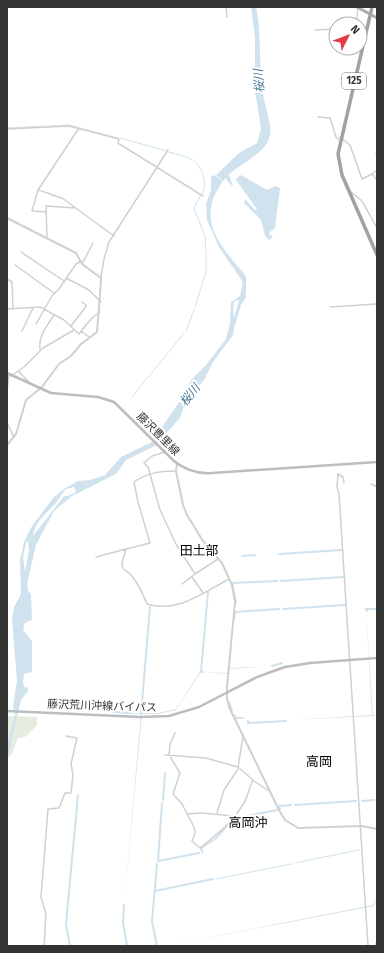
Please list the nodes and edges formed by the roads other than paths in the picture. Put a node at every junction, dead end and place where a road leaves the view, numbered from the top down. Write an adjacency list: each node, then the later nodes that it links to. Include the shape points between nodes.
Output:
1 (226, 7): 5 (street)
2 (358, 7): 4 (main road)
3 (372, 7): 4 (highway, 125)
4 (370, 14): 6 (main road); 12 (highway, 125)
5 (227, 17)
6 (377, 18)
7 (328, 29): 8 (street)
8 (315, 30)
9 (318, 117): 12 (street, via 330,118 337,138)
10 (79, 128): 11 (street, via 69,126); 14 (street, via 119,139 118,143); 18 (street)
11 (7, 129)
12 (341, 138): 16 (street, via 352,150 362,179); 19 (highway, 125, via 338,161)
13 (168, 150): 14 (street)
14 (158, 168): 20 (street); 25 (street)
15 (377, 170): 16 (street)
16 (372, 174): 17 (street)
17 (377, 180)
18 (38, 190): 21 (street, via 62,198); 22 (street, via 32,211)
19 (349, 190): 24 (street, via 362,201); 29 (highway, 125)
20 (203, 196)
21 (75, 208): 22 (street, via 47,205); 25 (street)
22 (46, 212): 26 (street)
23 (7, 218): 26 (street)
24 (377, 227)
25 (114, 236): 34 (street, via 106,251)
26 (47, 237): 30 (street, via 76,253)
27 (94, 243): 31 (street)
28 (21, 252): 36 (street)
29 (377, 255)
30 (80, 261): 31 (street); 33 (street)
31 (82, 264): 34 (street)
32 (15, 265): 37 (street)
33 (66, 278): 36 (street); 39 (street, via 89,290)
34 (101, 278): 39 (street)
35 (7, 279): 44 (street, via 12,282)
36 (64, 281): 37 (street)
37 (54, 293): 45 (street)
38 (82, 302): 49 (street, via 86,305 85,308)
39 (101, 302): 46 (street)
40 (377, 304): 41 (street)
41 (330, 307)
42 (33, 308): 44 (street); 45 (street, via 40,307); 51 (street)
43 (7, 309): 44 (street)
44 (13, 309)
45 (45, 310): 47 (street); 48 (street)
46 (100, 312): 52 (street); 53 (street, via 97,332)
47 (54, 315): 49 (street); 54 (street, via 41,338)
48 (36, 324)
49 (71, 326): 50 (street)
50 (74, 330): 52 (street, via 79,334); 54 (street)
51 (22, 331)
52 (81, 331): 53 (street)
53 (89, 337): 58 (street, via 71,356 58,364)
54 (40, 350): 55 (street)
55 (19, 372): 56 (street); 57 (street, via 28,380)
56 (9, 375): 57 (main road, 藤沢豊里線); 59 (street)
57 (28, 384): 58 (main road, 藤沢豊里線)
58 (40, 389): 61 (street, via 24,403); 63 (main road, 藤沢豊里線, via 104,398 116,404)
59 (7, 390)
60 (7, 423): 61 (street)
61 (14, 436): 62 (street)
62 (7, 445)
63 (164, 452): 65 (main road, 藤沢豊里線); 67 (street, via 152,456 144,463)
64 (377, 462): 65 (main road, 藤沢豊里線, via 205,474)
65 (177, 464): 66 (street)
66 (176, 471): 67 (street); 73 (street, via 184,510 203,541)
67 (149, 474): 71 (street, via 140,477 134,484 150,543); 74 (street, via 160,510 176,544)
68 (344, 483): 80 (street, via 343,477 338,474)
69 (370, 484): 70 (street)
70 (377, 487)
71 (126, 549): 72 (street); 78 (street, via 123,567 140,586 147,604 158,607 179,605)
72 (96, 557)
73 (218, 559): 74 (street); 76 (street)
74 (195, 574): 75 (street)
75 (192, 577): 77 (street); 78 (street)
76 (230, 579): 78 (street); 81 (street, via 235,602)
77 (182, 584)
78 (203, 592)
79 (377, 658): 80 (main road, 藤沢荒川沖線バイパス)
80 (350, 660): 81 (main road, 藤沢荒川沖線バイパス, via 285,667 257,677); 94 (street)
81 (227, 694): 82 (main road, 藤沢荒川沖線バイパス, via 199,707 169,716 140,718); 85 (street, via 229,707)
82 (7, 711)
83 (175, 733): 87 (street)
84 (66, 736): 97 (street, via 77,738 71,764 71,793 65,793 59,808 48,809 41,898 46,914)
85 (243, 736): 88 (street); 90 (street)
86 (165, 755): 87 (street)
87 (169, 755): 88 (street, via 206,758); 92 (street, via 180,773 173,794)
88 (238, 768): 89 (street); 91 (street, via 224,790)
89 (253, 780): 90 (street); 93 (street, via 243,804)
90 (271, 792): 94 (street, via 285,820 294,827 302,829)
91 (217, 813): 92 (street); 93 (street)
92 (187, 814): 93 (street, via 195,830 192,841 200,848 217,835)
93 (234, 816)
94 (359, 826): 95 (street); 98 (street)
95 (377, 830)
96 (377, 941): 99 (street)
97 (44, 946)
98 (368, 946)
99 (375, 946)

